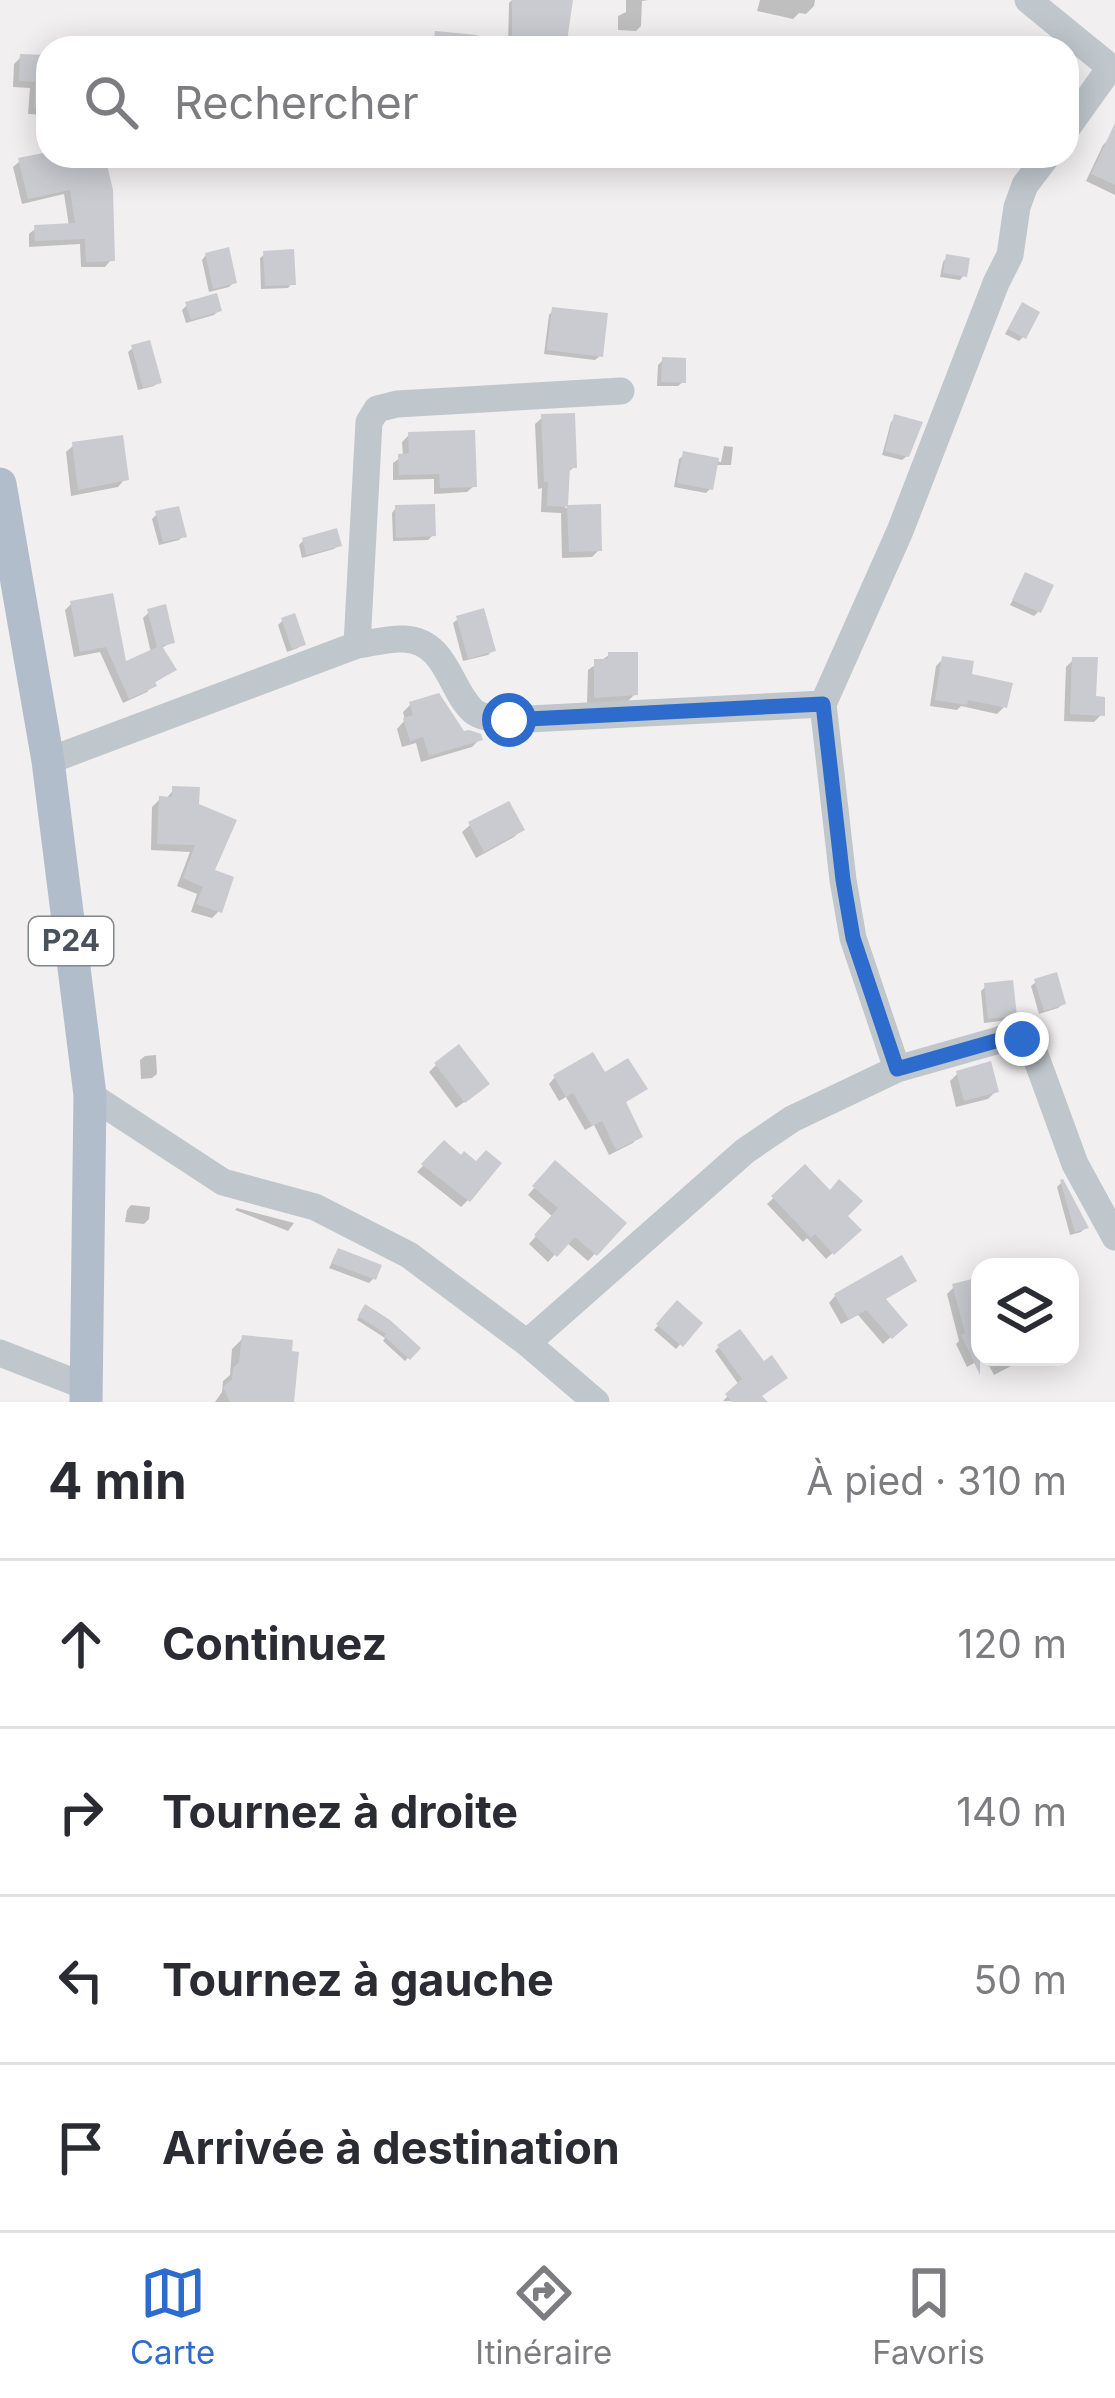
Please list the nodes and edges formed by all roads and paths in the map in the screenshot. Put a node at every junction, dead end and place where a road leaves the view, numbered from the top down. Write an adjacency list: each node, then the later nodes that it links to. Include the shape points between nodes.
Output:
1 (1028, 0): 2 (street)
2 (1072, 36)
3 (1079, 41): 4 (street)
4 (1113, 69): 5 (street)
5 (1079, 113)
6 (1038, 168): 10 (street, via 1025,185 1010,255 900,532)
7 (621, 391): 9 (street, via 377,410 369,422)
8 (0, 484): 11 (main road, P24)
9 (357, 645): 10 (street, via 423,643 474,712 509,720); 11 (street)
10 (823, 704): 12 (street, via 853,938)
11 (48, 761): 13 (main road, P24)
12 (897, 1069): 14 (street, via 1022,1039); 15 (street, via 745,1151)
13 (89, 1094): 15 (street, via 223,1182 315,1207 409,1255); 17 (main road, P24)
14 (1115, 1238)
15 (527, 1343): 18 (street)
16 (0, 1353): 17 (street)
17 (87, 1395)
18 (596, 1402)

